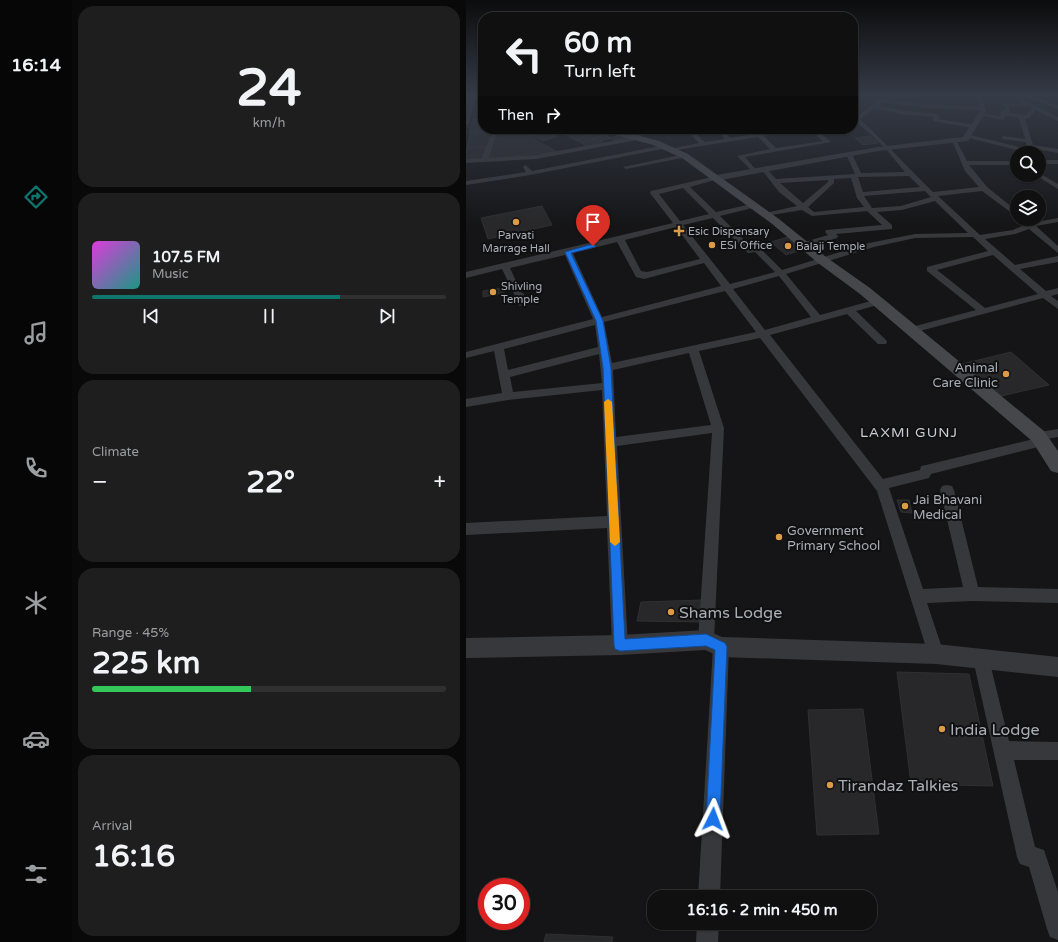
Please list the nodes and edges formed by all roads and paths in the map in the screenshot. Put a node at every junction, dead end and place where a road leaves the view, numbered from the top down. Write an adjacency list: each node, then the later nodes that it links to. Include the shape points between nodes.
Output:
1 (492, 139): 30 (street)
2 (626, 139): 28 (street, via 591,148)
3 (640, 139): 15 (main road)
4 (699, 139): 17 (street)
5 (735, 139): 13 (street)
6 (763, 139): 22 (street)
7 (824, 139): 22 (street, via 828,142)
8 (878, 139): 19 (street)
9 (965, 139): 14 (street)
10 (989, 139): 20 (street)
11 (1007, 139): 16 (street)
12 (1028, 139): 16 (street)
13 (729, 140): 17 (street)
14 (954, 141): 19 (street); 35 (street)
15 (651, 142): 21 (main road); 24 (street)
16 (1029, 143): 18 (street); 23 (street)
17 (704, 144): 21 (street)
18 (1024, 146)
19 (887, 147): 25 (street); 42 (street)
20 (1010, 147)
21 (668, 149): 27 (main road); 32 (street)
22 (775, 150): 40 (street, via 740,156)
23 (1058, 151)
24 (587, 154): 32 (street); 37 (street)
25 (849, 154): 39 (street); 43 (street)
26 (1046, 155): 29 (street)
27 (685, 156): 38 (street); 45 (main road)
28 (518, 158): 30 (street); 37 (street)
29 (1058, 158)
30 (486, 160): 31 (street)
31 (466, 161)
32 (593, 161): 41 (street)
33 (1046, 162): 34 (street)
34 (1058, 162)
35 (965, 163): 36 (street); 51 (street, via 968,171)
36 (1010, 163)
37 (525, 167): 41 (street)
38 (626, 167)
39 (764, 169): 40 (street); 47 (street)
40 (754, 171): 45 (street)
41 (530, 173): 48 (street)
42 (911, 174): 43 (street); 52 (street)
43 (856, 176): 44 (street); 53 (street)
44 (830, 177): 47 (street); 55 (street, via 832,182)
45 (716, 178): 49 (street); 54 (main road)
46 (1046, 179): 50 (street)
47 (774, 181): 55 (street)
48 (466, 183)
49 (685, 186): 59 (street); 62 (street, via 654,193)
50 (1058, 187)
51 (984, 189): 52 (street); 56 (street)
52 (932, 193): 53 (street); 57 (street, via 902,208); 66 (street)
53 (860, 194): 57 (street)
54 (753, 205): 58 (main road); 59 (street)
55 (803, 207): 57 (street, via 812,214); 58 (street)
56 (1010, 209)
57 (870, 210): 65 (street)
58 (765, 214): 69 (main road)
59 (715, 215): 62 (street); 78 (street, via 751,251 756,249)
60 (1058, 220): 61 (street)
61 (1046, 222)
62 (678, 225): 67 (street); 74 (street)
63 (1029, 226): 66 (street, via 1015,232)
64 (1032, 226): 70 (street)
65 (889, 227): 68 (street); 69 (street, via 829,232 834,236)
66 (976, 236): 68 (street, via 915,236); 72 (street)
67 (620, 239): 71 (street); 74 (street, via 639,274 643,273 644,276)
68 (899, 239): 75 (street)
69 (804, 245): 75 (main road)
70 (1058, 249)
71 (568, 252): 76 (street); 89 (street)
72 (995, 252): 77 (street); 87 (street, via 930,269)
73 (1058, 259): 77 (street)
74 (705, 260): 80 (street)
75 (823, 261): 78 (street); 83 (main road)
76 (505, 266): 79 (street); 84 (street, via 519,294)
77 (1013, 268): 82 (street)
78 (781, 273): 80 (street); 88 (street)
79 (466, 275)
80 (726, 288): 89 (street); 91 (street)
81 (1058, 291): 82 (street)
82 (1044, 294): 85 (street); 87 (street)
83 (878, 302): 86 (street); 90 (main road)
84 (520, 303)
85 (1058, 306)
86 (850, 310): 88 (street); 92 (street)
87 (982, 310): 90 (street)
88 (818, 319): 91 (street)
89 (599, 321): 93 (street); 94 (street)
90 (912, 330): 104 (main road)
91 (762, 334): 95 (street); 107 (street)
92 (882, 342)
93 (498, 347): 96 (street); 98 (street)
94 (604, 349): 97 (street); 98 (street)
95 (693, 349): 97 (street); 102 (street)
96 (466, 355)
97 (607, 368): 99 (street)
98 (504, 375): 100 (street)
99 (608, 386): 100 (street); 105 (street)
100 (508, 396): 101 (street)
101 (466, 403)
102 (718, 428): 105 (street); 114 (street)
103 (1058, 433): 104 (street)
104 (1040, 439): 106 (main road); 107 (street)
105 (610, 442): 109 (street)
106 (1058, 466)
107 (879, 485): 112 (street, via 883,490)
108 (947, 490): 111 (street)
109 (614, 522): 110 (street); 115 (street)
110 (466, 529)
111 (972, 594): 112 (street); 113 (street)
112 (918, 596): 117 (street)
113 (1058, 596)
114 (714, 643): 115 (street); 117 (street); 122 (street)
115 (620, 645): 116 (street)
116 (466, 648)
117 (936, 654): 118 (street)
118 (981, 660): 119 (street); 120 (street)
119 (1058, 667)
120 (1003, 750): 121 (street); 123 (street, via 1027,857 1037,857)
121 (1058, 751)
122 (709, 890)
123 (1058, 929)
124 (708, 930): 125 (street)
125 (707, 942)

